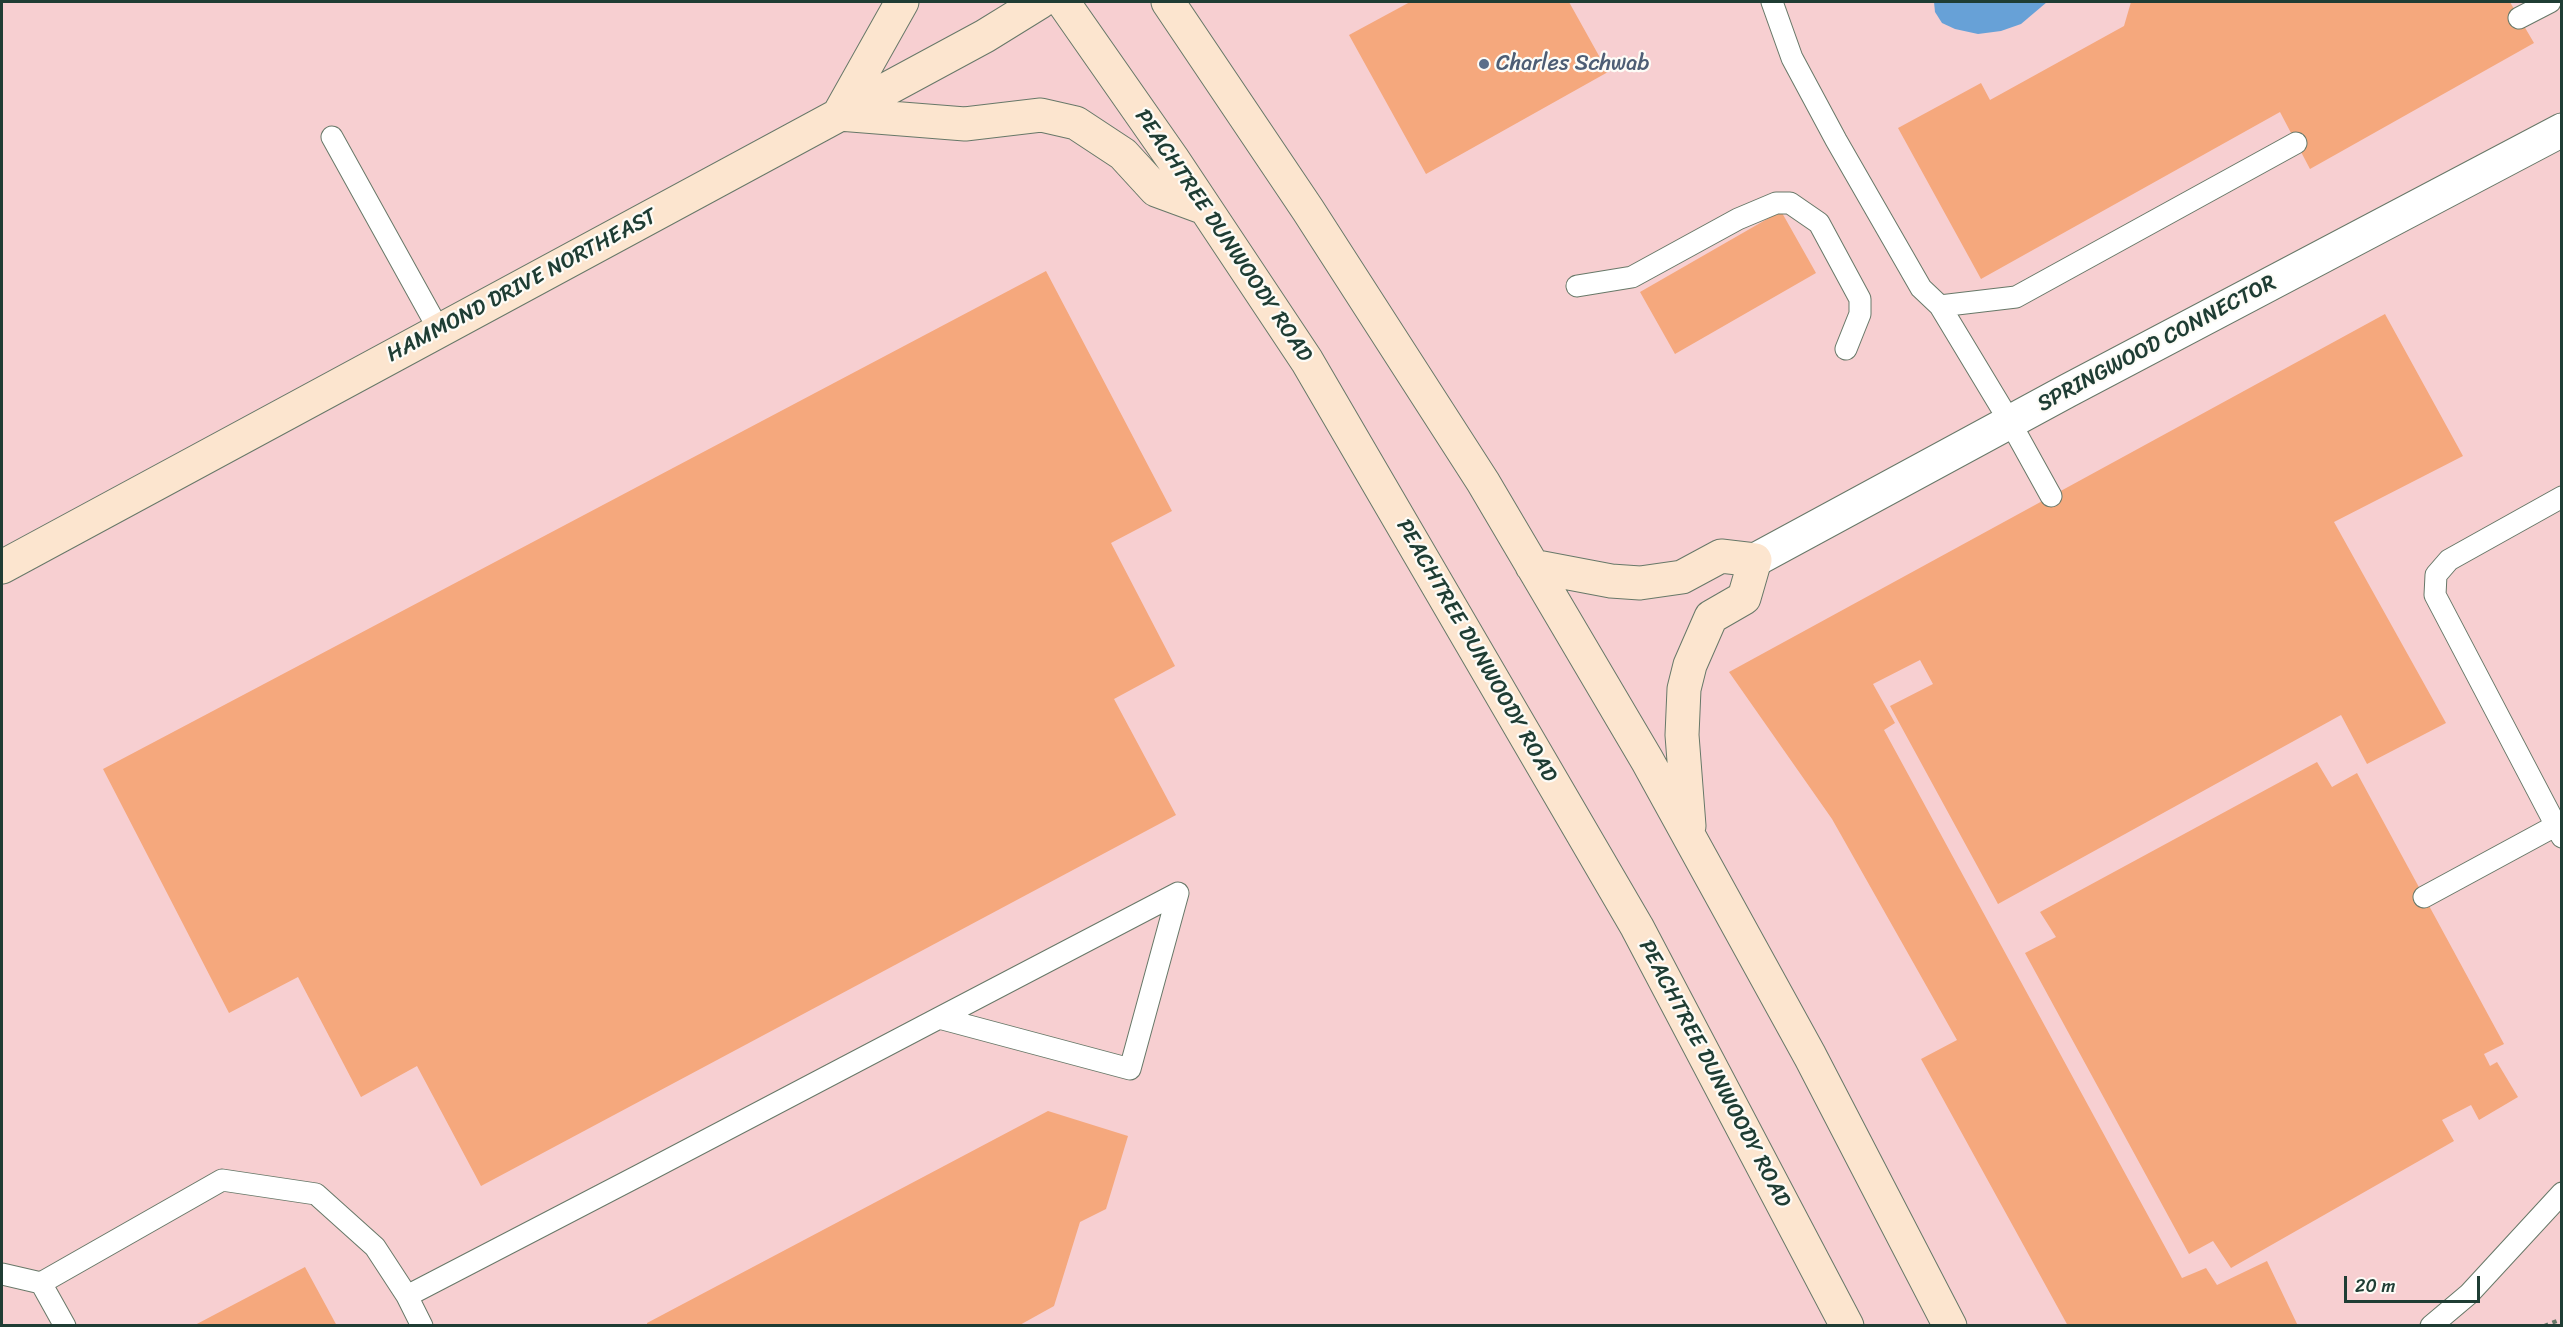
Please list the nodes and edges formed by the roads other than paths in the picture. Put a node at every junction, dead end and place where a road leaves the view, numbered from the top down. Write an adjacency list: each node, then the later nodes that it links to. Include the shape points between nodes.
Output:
1 (902, 2): 8 (main road)
2 (1040, 2): 8 (main road, HAMMOND DRIVE NORTHEAST)
3 (1063, 2): 12 (main road, PEACHTREE DUNWOODY ROAD)
4 (1168, 2): 21 (main road, via 1327,240)
5 (1772, 2): 14 (lane, via 1792,58 1836,140 1921,288)
6 (2550, 2): 7 (lane)
7 (2519, 18)
8 (839, 114): 12 (main road, via 965,124 1041,115 1076,123 1123,154 1156,190); 15 (main road, HAMMOND DRIVE NORTHEAST)
9 (2562, 130): 17 (street, SPRINGWOOD CONNECTOR)
10 (332, 137): 15 (lane)
11 (2296, 143): 14 (lane, via 2016,297)
12 (1205, 208): 33 (main road, PEACHTREE DUNWOODY ROAD, via 1307,361 1637,927)
13 (1576, 286): 16 (lane, via 1632,277 1738,219 1776,203 1790,203 1819,223 1860,299 1860,315)
14 (1940, 306): 17 (lane)
15 (439, 330): 22 (main road, HAMMOND DRIVE NORTHEAST)
16 (1846, 349)
17 (2010, 422): 18 (lane); 20 (street, SPRINGWOOD CONNECTOR)
18 (2050, 496)
19 (2562, 497): 23 (lane, via 2449,560 2436,575 2435,595)
20 (1755, 560): 21 (main road, via 1721,556 1682,577 1640,583); 24 (main road, via 1744,598 1711,617 1684,689 1682,735)
21 (1532, 566): 24 (main road)
22 (2, 567)
23 (2559, 831): 25 (lane)
24 (1690, 840): 34 (main road, via 1810,1056)
25 (2424, 897)
26 (939, 1018): 26 (lane, via 1105,931 1178,893 1130,1069); 30 (lane)
27 (2562, 1193): 35 (lane, via 2469,1294)
28 (2, 1275): 29 (lane)
29 (41, 1283): 30 (lane, via 222,1180 316,1194 375,1247); 31 (lane)
30 (407, 1296): 32 (lane)
31 (65, 1326)
32 (422, 1326)
33 (1847, 1326)
34 (1950, 1326)
35 (2431, 1326)

